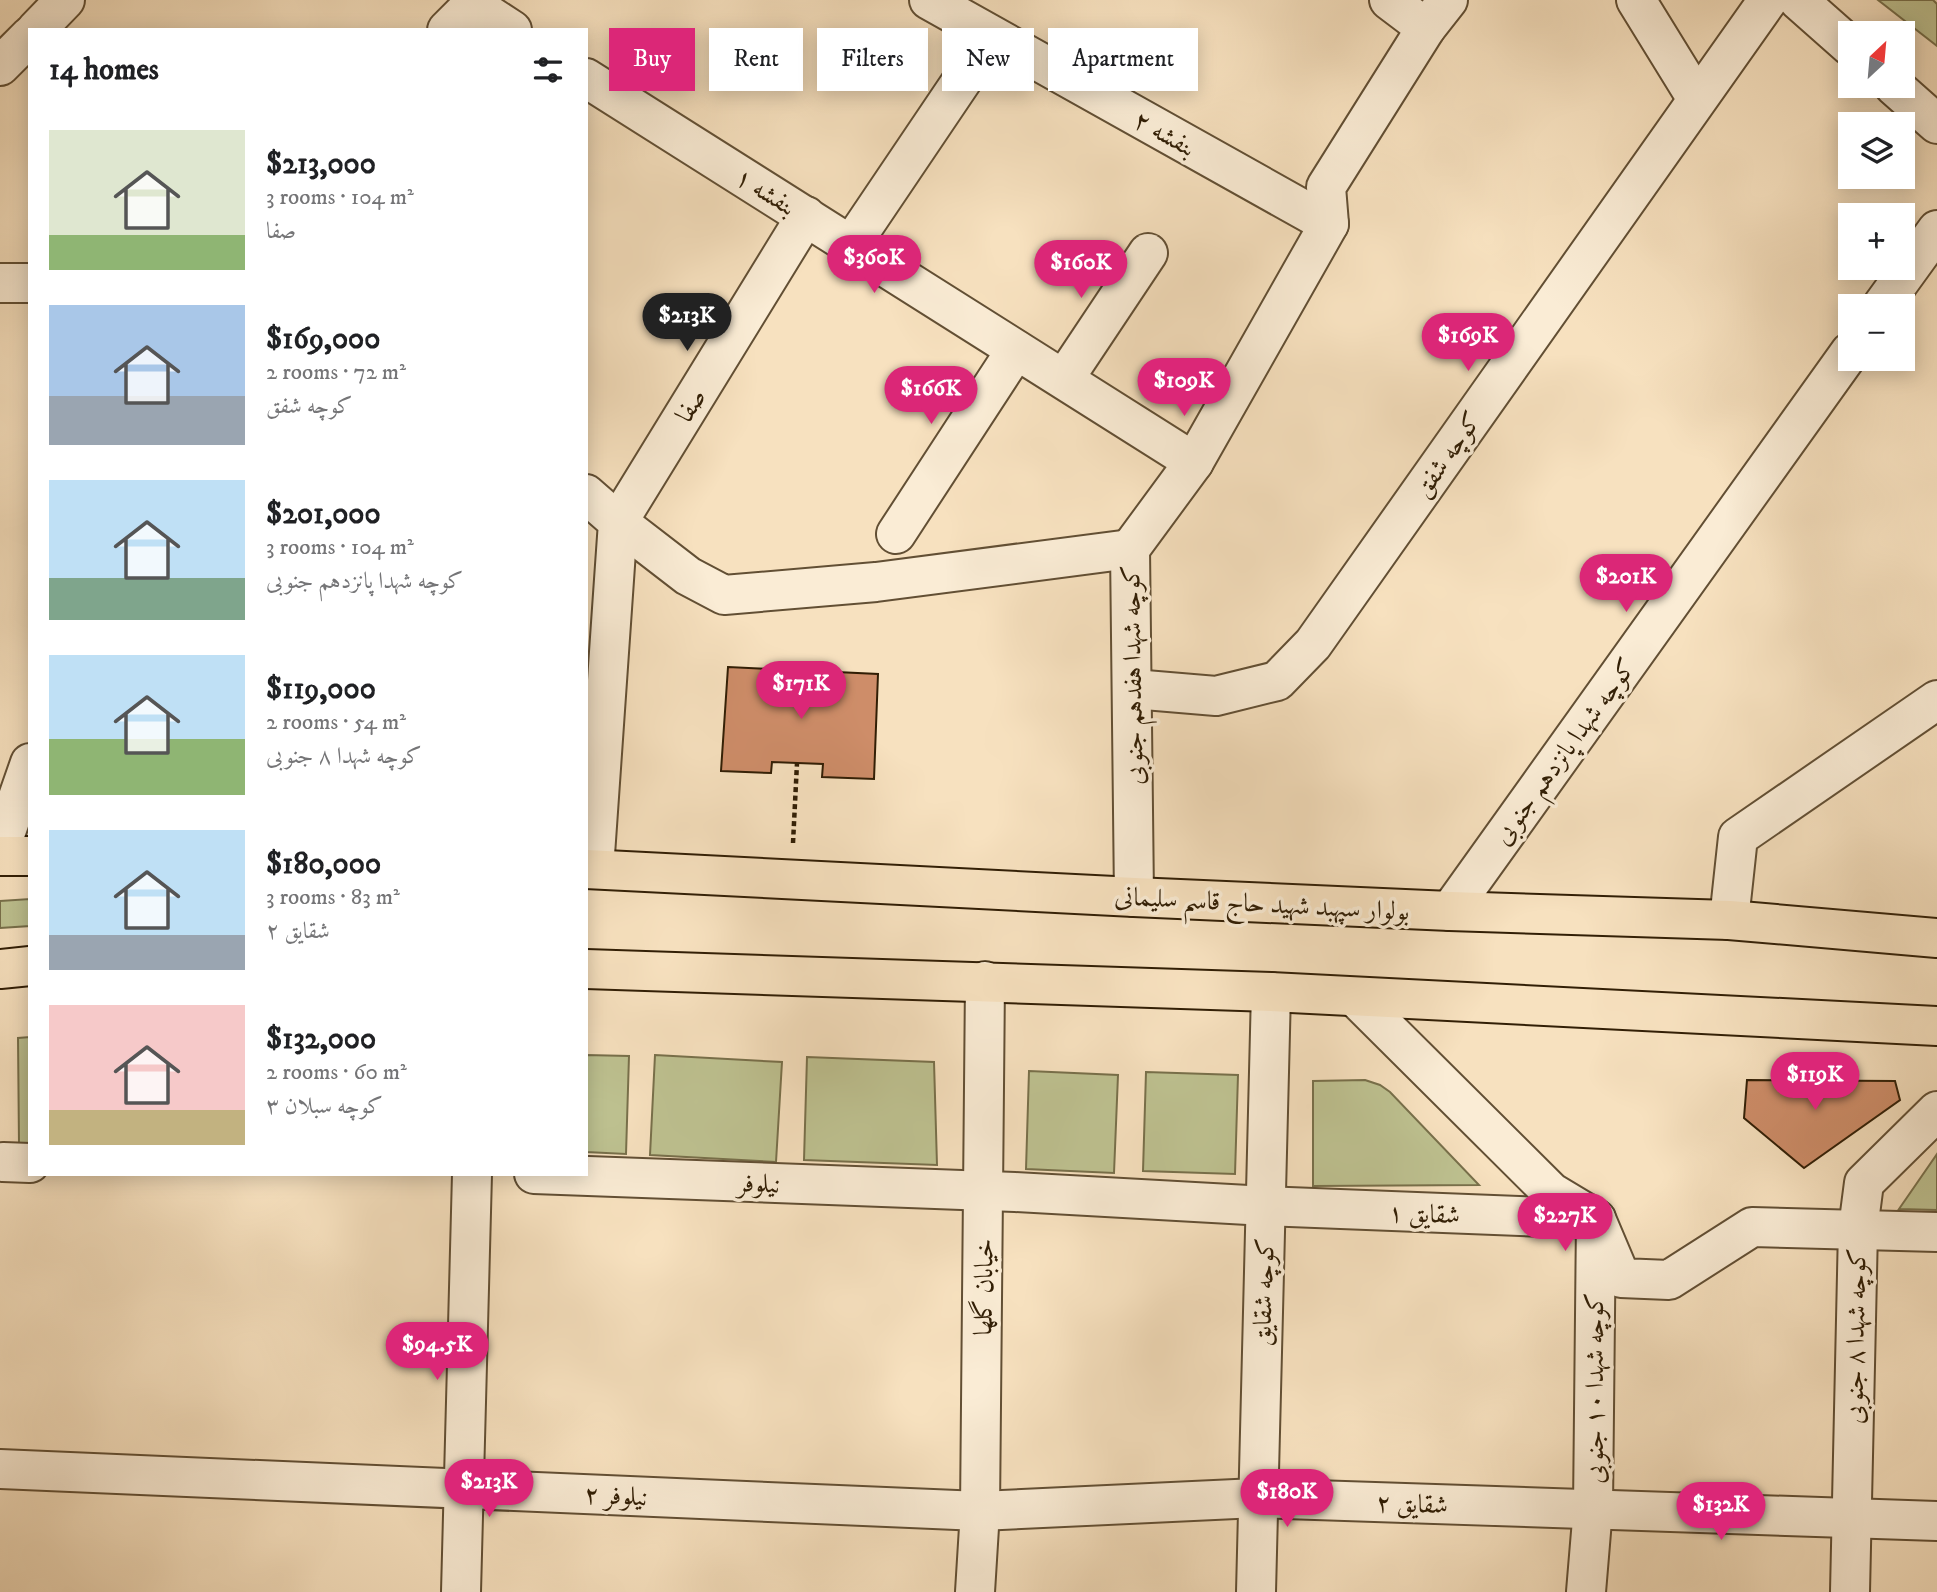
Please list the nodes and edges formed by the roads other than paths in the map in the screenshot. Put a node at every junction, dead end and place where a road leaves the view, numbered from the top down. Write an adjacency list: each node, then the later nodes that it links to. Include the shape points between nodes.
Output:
1 (65, 0): 9 (street)
2 (929, 0): 11 (street, بنفشه ۲)
3 (1389, 0): 8 (street)
4 (1636, 0): 19 (street)
5 (1768, 0): 19 (street, کوچه شفق)
6 (1798, 0): 12 (street)
7 (465, 11): 10 (street)
8 (1437, 14): 22 (street, via 1326,187)
9 (38, 28)
10 (507, 28)
11 (978, 28)
12 (1838, 35)
13 (28, 38): 15 (street)
14 (1034, 59): 22 (street, بنفشه ۲)
15 (0, 66)
16 (588, 83): 21 (street, بنفشه ۱)
17 (955, 91): 24 (street)
18 (1908, 98): 20 (street)
19 (1698, 99): 37 (street, کوچه شفق, via 1312,644 1277,681 1216,696)
20 (1937, 124)
21 (806, 216): 24 (street, بنفشه ۱); 34 (street, صفا)
22 (1329, 224): 32 (street, کوچه شهدا هفدهم جنوبی)
23 (1937, 230): 28 (street)
24 (851, 244): 29 (street, بنفشه ۱)
25 (1148, 253): 31 (street)
26 (28, 283): 27 (street)
27 (0, 284)
28 (1891, 294)
29 (1016, 350): 31 (street, بنفشه ۱); 35 (street)
30 (1838, 369): 45 (street, کوچه شهدا پانزدهم جنوبی)
31 (1064, 379): 32 (street, بنفشه ۱)
32 (1194, 462): 36 (street, کوچه شهدا هفدهم جنوبی)
33 (588, 496): 34 (street)
34 (618, 522): 36 (street, via 688,576 724,596 876,582); 43 (street)
35 (896, 534)
36 (1130, 549): 37 (street, کوچه شهدا هفدهم جنوبی)
37 (1133, 690): 44 (street, کوچه شهدا هفدهم جنوبی)
38 (1937, 700): 46 (street, via 1738,837)
39 (28, 769): 40 (street)
40 (0, 849)
41 (0, 856): 42 (main road)
42 (28, 856)
43 (590, 869): 44 (main road, بولوار سپهبد شهید حاج قاسم سلیمانی)
44 (1134, 897): 45 (main road, بولوار سپهبد شهید حاج قاسم سلیمانی)
45 (1450, 911): 46 (main road, بولوار سپهبد شهید حاج قاسم سلیمانی)
46 (1729, 920): 47 (main road, بولوار سپهبد شهید حاج قاسم سلیمانی)
47 (1937, 938)
48 (28, 966): 49 (main road)
49 (0, 969)
50 (588, 969): 51 (main road)
51 (985, 981): 52 (main road); 58 (street, خیابان گلها)
52 (1271, 992): 53 (main road); 59 (street, کوچه شقایق)
53 (1354, 997): 54 (main road); 60 (street, via 1551,1192)
54 (1937, 1026)
55 (1937, 1111): 61 (street, کوچه شهدا ۸ جنوبی, via 1864,1184)
56 (472, 1176): 64 (street)
57 (587, 1176): 58 (street, نیلوفر)
58 (984, 1191): 59 (street, شقایق ۱); 67 (street, خیابان گلها)
59 (1266, 1206): 60 (street, شقایق ۱); 65 (street, کوچه شقایق)
60 (1595, 1219): 61 (street, via 1621,1278 1657,1280 1669,1280 1752,1227); 66 (street, کوچه شهدا ۱۰ جنوبی)
61 (1858, 1229): 62 (street); 68 (street, کوچه شهدا ۸ جنوبی)
62 (1937, 1232)
63 (0, 1469): 64 (street, نیلوفر ۲)
64 (464, 1488): 67 (street, نیلوفر ۲); 70 (street)
65 (1257, 1498): 66 (street, شقایق ۲); 67 (street, شقایق ۲); 72 (street, کوچه شقایق)
66 (1593, 1508): 68 (street, شقایق ۲); 73 (street, کوچه شهدا ۱۰ جنوبی)
67 (980, 1511): 71 (street, خیابان گلها)
68 (1851, 1518): 69 (street, شقایق ۲); 74 (street, کوچه شهدا ۸ جنوبی)
69 (1937, 1521)
70 (461, 1592)
71 (975, 1592)
72 (1256, 1592)
73 (1586, 1592)
74 (1850, 1592)

